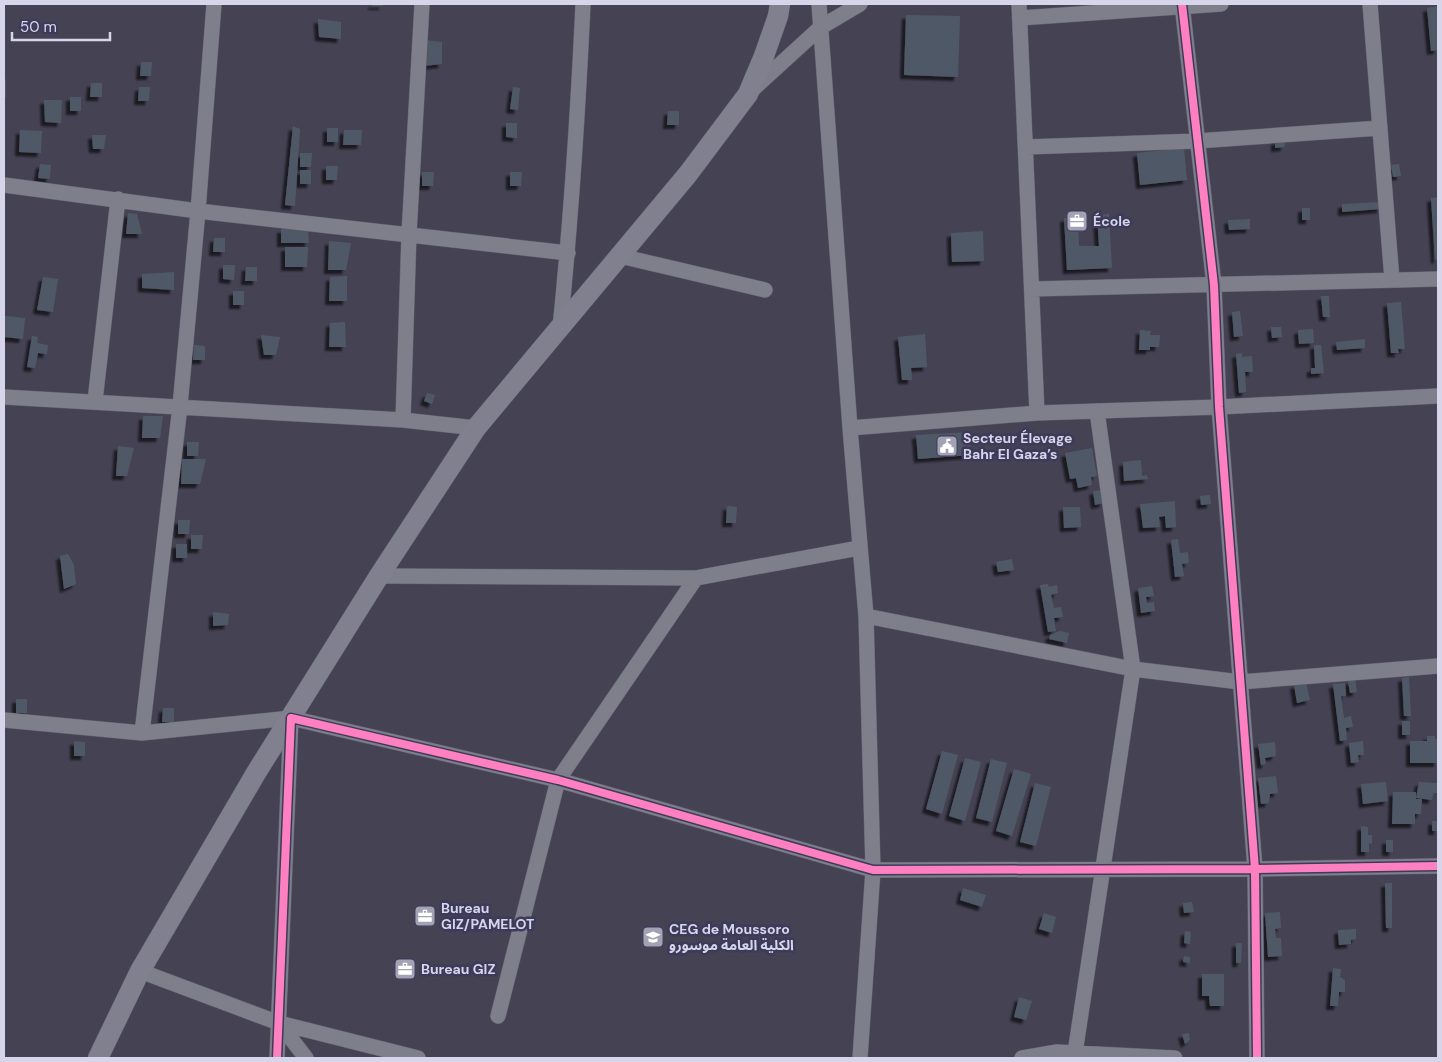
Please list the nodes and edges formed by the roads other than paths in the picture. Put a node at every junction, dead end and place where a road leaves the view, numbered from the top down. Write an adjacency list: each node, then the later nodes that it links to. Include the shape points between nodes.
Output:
1 (214, 4): 18 (street)
2 (422, 4): 19 (street)
3 (583, 4): 20 (street)
4 (780, 4): 12 (main road)
5 (819, 4): 11 (street)
6 (860, 4): 11 (street)
7 (1222, 4): 9 (street)
8 (1370, 4): 13 (street)
9 (1182, 5): 10 (street); 14 (street)
10 (1020, 11): 15 (street)
11 (821, 27): 12 (street); 37 (street)
12 (748, 94): 21 (main road, via 688,174)
13 (1380, 128): 14 (street); 23 (street)
14 (1197, 141): 15 (street); 24 (street)
15 (1026, 147): 25 (street)
16 (4, 185): 17 (street)
17 (118, 200): 18 (street); 30 (street)
18 (198, 210): 19 (street); 31 (street)
19 (409, 234): 20 (street); 35 (street)
20 (568, 253): 27 (street)
21 (620, 256): 26 (street); 27 (main road)
22 (1438, 279): 23 (street)
23 (1392, 280): 24 (street)
24 (1214, 285): 25 (street); 32 (street)
25 (1032, 289): 34 (street)
26 (765, 290)
27 (560, 329): 36 (main road)
28 (1438, 396): 32 (street)
29 (4, 397): 30 (street)
30 (95, 401): 31 (street)
31 (180, 406): 35 (street); 47 (street)
32 (1219, 407): 33 (street); 44 (street)
33 (1097, 412): 34 (street); 43 (street)
34 (1037, 413): 37 (street)
35 (402, 420): 36 (street)
36 (476, 428): 39 (main road)
37 (850, 428): 38 (street)
38 (859, 548): 40 (street); 41 (street)
39 (379, 576): 40 (street); 45 (main road)
40 (696, 578): 48 (street)
41 (866, 616): 43 (street); 52 (street)
42 (1438, 666): 44 (street)
43 (1133, 669): 44 (street); 50 (street)
44 (1240, 682): 51 (street)
45 (291, 718): 47 (street); 48 (street); 53 (main road); 55 (street)
46 (4, 720): 47 (street)
47 (142, 733)
48 (558, 780): 52 (street); 54 (street)
49 (1438, 866): 51 (street)
50 (1101, 869): 51 (street); 52 (street); 56 (street)
51 (1255, 869): 65 (street)
52 (873, 870): 62 (street)
53 (140, 971): 55 (street); 58 (main road)
54 (498, 1016)
55 (279, 1023): 59 (street); 60 (street); 61 (street)
56 (1075, 1053): 57 (street); 64 (street)
57 (1057, 1055): 63 (street)
58 (98, 1058)
59 (277, 1058)
60 (306, 1058)
61 (418, 1058)
62 (860, 1058)
63 (1022, 1058)
64 (1175, 1058)
65 (1257, 1058)

